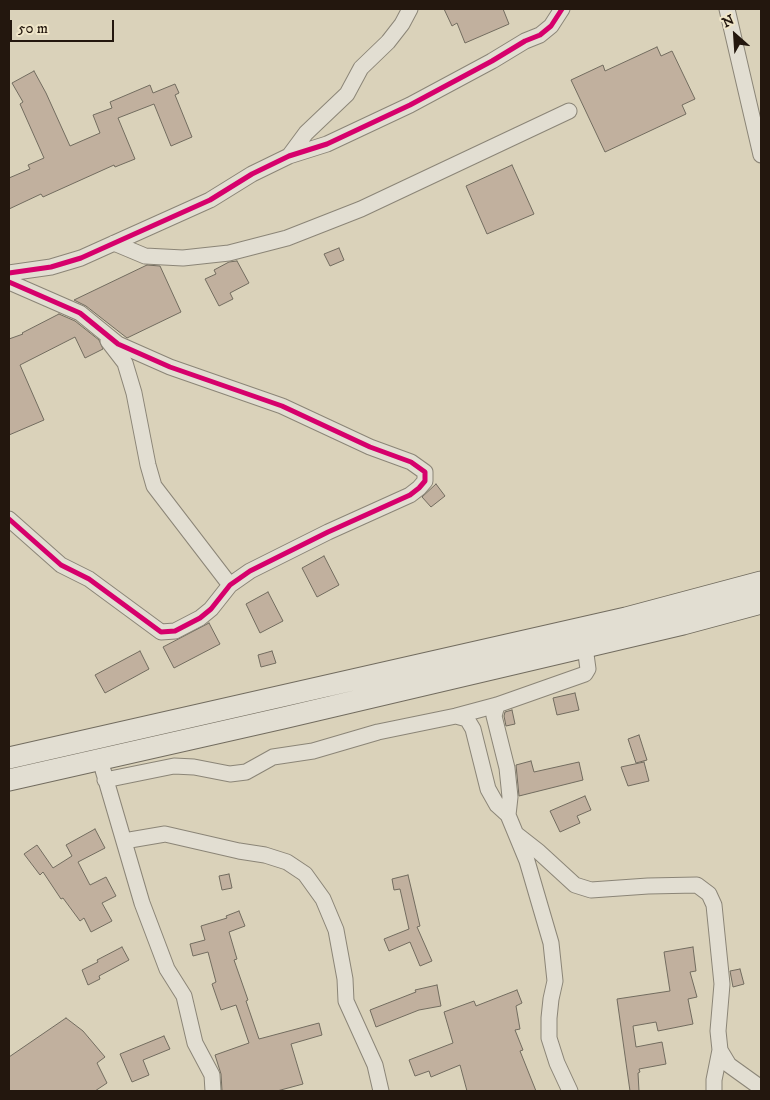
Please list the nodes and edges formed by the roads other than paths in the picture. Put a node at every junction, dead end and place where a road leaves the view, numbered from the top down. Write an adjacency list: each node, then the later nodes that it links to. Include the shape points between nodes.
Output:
1 (410, 9): 6 (street, via 388,42 362,68 347,94 306,133)
2 (562, 9): 6 (street, via 551,26 492,61 327,144)
3 (726, 9): 5 (street)
4 (569, 111): 7 (street, via 361,209 288,238 229,253 183,258 145,256)
5 (761, 155)
6 (289, 156): 7 (street, via 210,200)
7 (114, 244): 8 (street, via 51,267)
8 (9, 273)
9 (9, 282): 10 (street, via 80,312)
10 (99, 329): 13 (street, via 125,363 154,486); 13 (street, via 118,344 161,364 282,406 410,462 425,472 425,481 410,495 328,532 250,571)
11 (9, 518): 13 (street, via 61,565 89,579 162,632 175,631 200,618)
12 (761, 582): 18 (main road, via 607,622)
13 (230, 585)
14 (761, 603): 15 (main road)
15 (585, 647): 16 (street, via 588,668 585,674); 19 (main road)
16 (497, 705): 17 (street); 22 (street, via 494,716 507,768)
17 (456, 716): 21 (street, via 378,732 313,751 273,757 246,772 230,774 174,766); 22 (street, via 467,719 488,789)
18 (9, 758)
19 (99, 759): 20 (main road); 21 (street)
20 (9, 780)
21 (105, 780): 24 (street)
22 (508, 815): 23 (street)
23 (516, 834): 25 (street, via 575,885 591,890 697,885 708,894 714,905 722,984 718,1031); 29 (street, via 551,943 555,981 549,1038)
24 (124, 841): 27 (street, via 142,903 167,969 184,996 195,1044 212,1075); 28 (street, via 165,834 265,855 287,862 304,874 323,899 336,930 346,1001 375,1065)
25 (720, 1050): 26 (street, via 729,1065); 30 (street)
26 (761, 1088)
27 (213, 1091)
28 (381, 1091)
29 (570, 1091)
30 (714, 1091)

